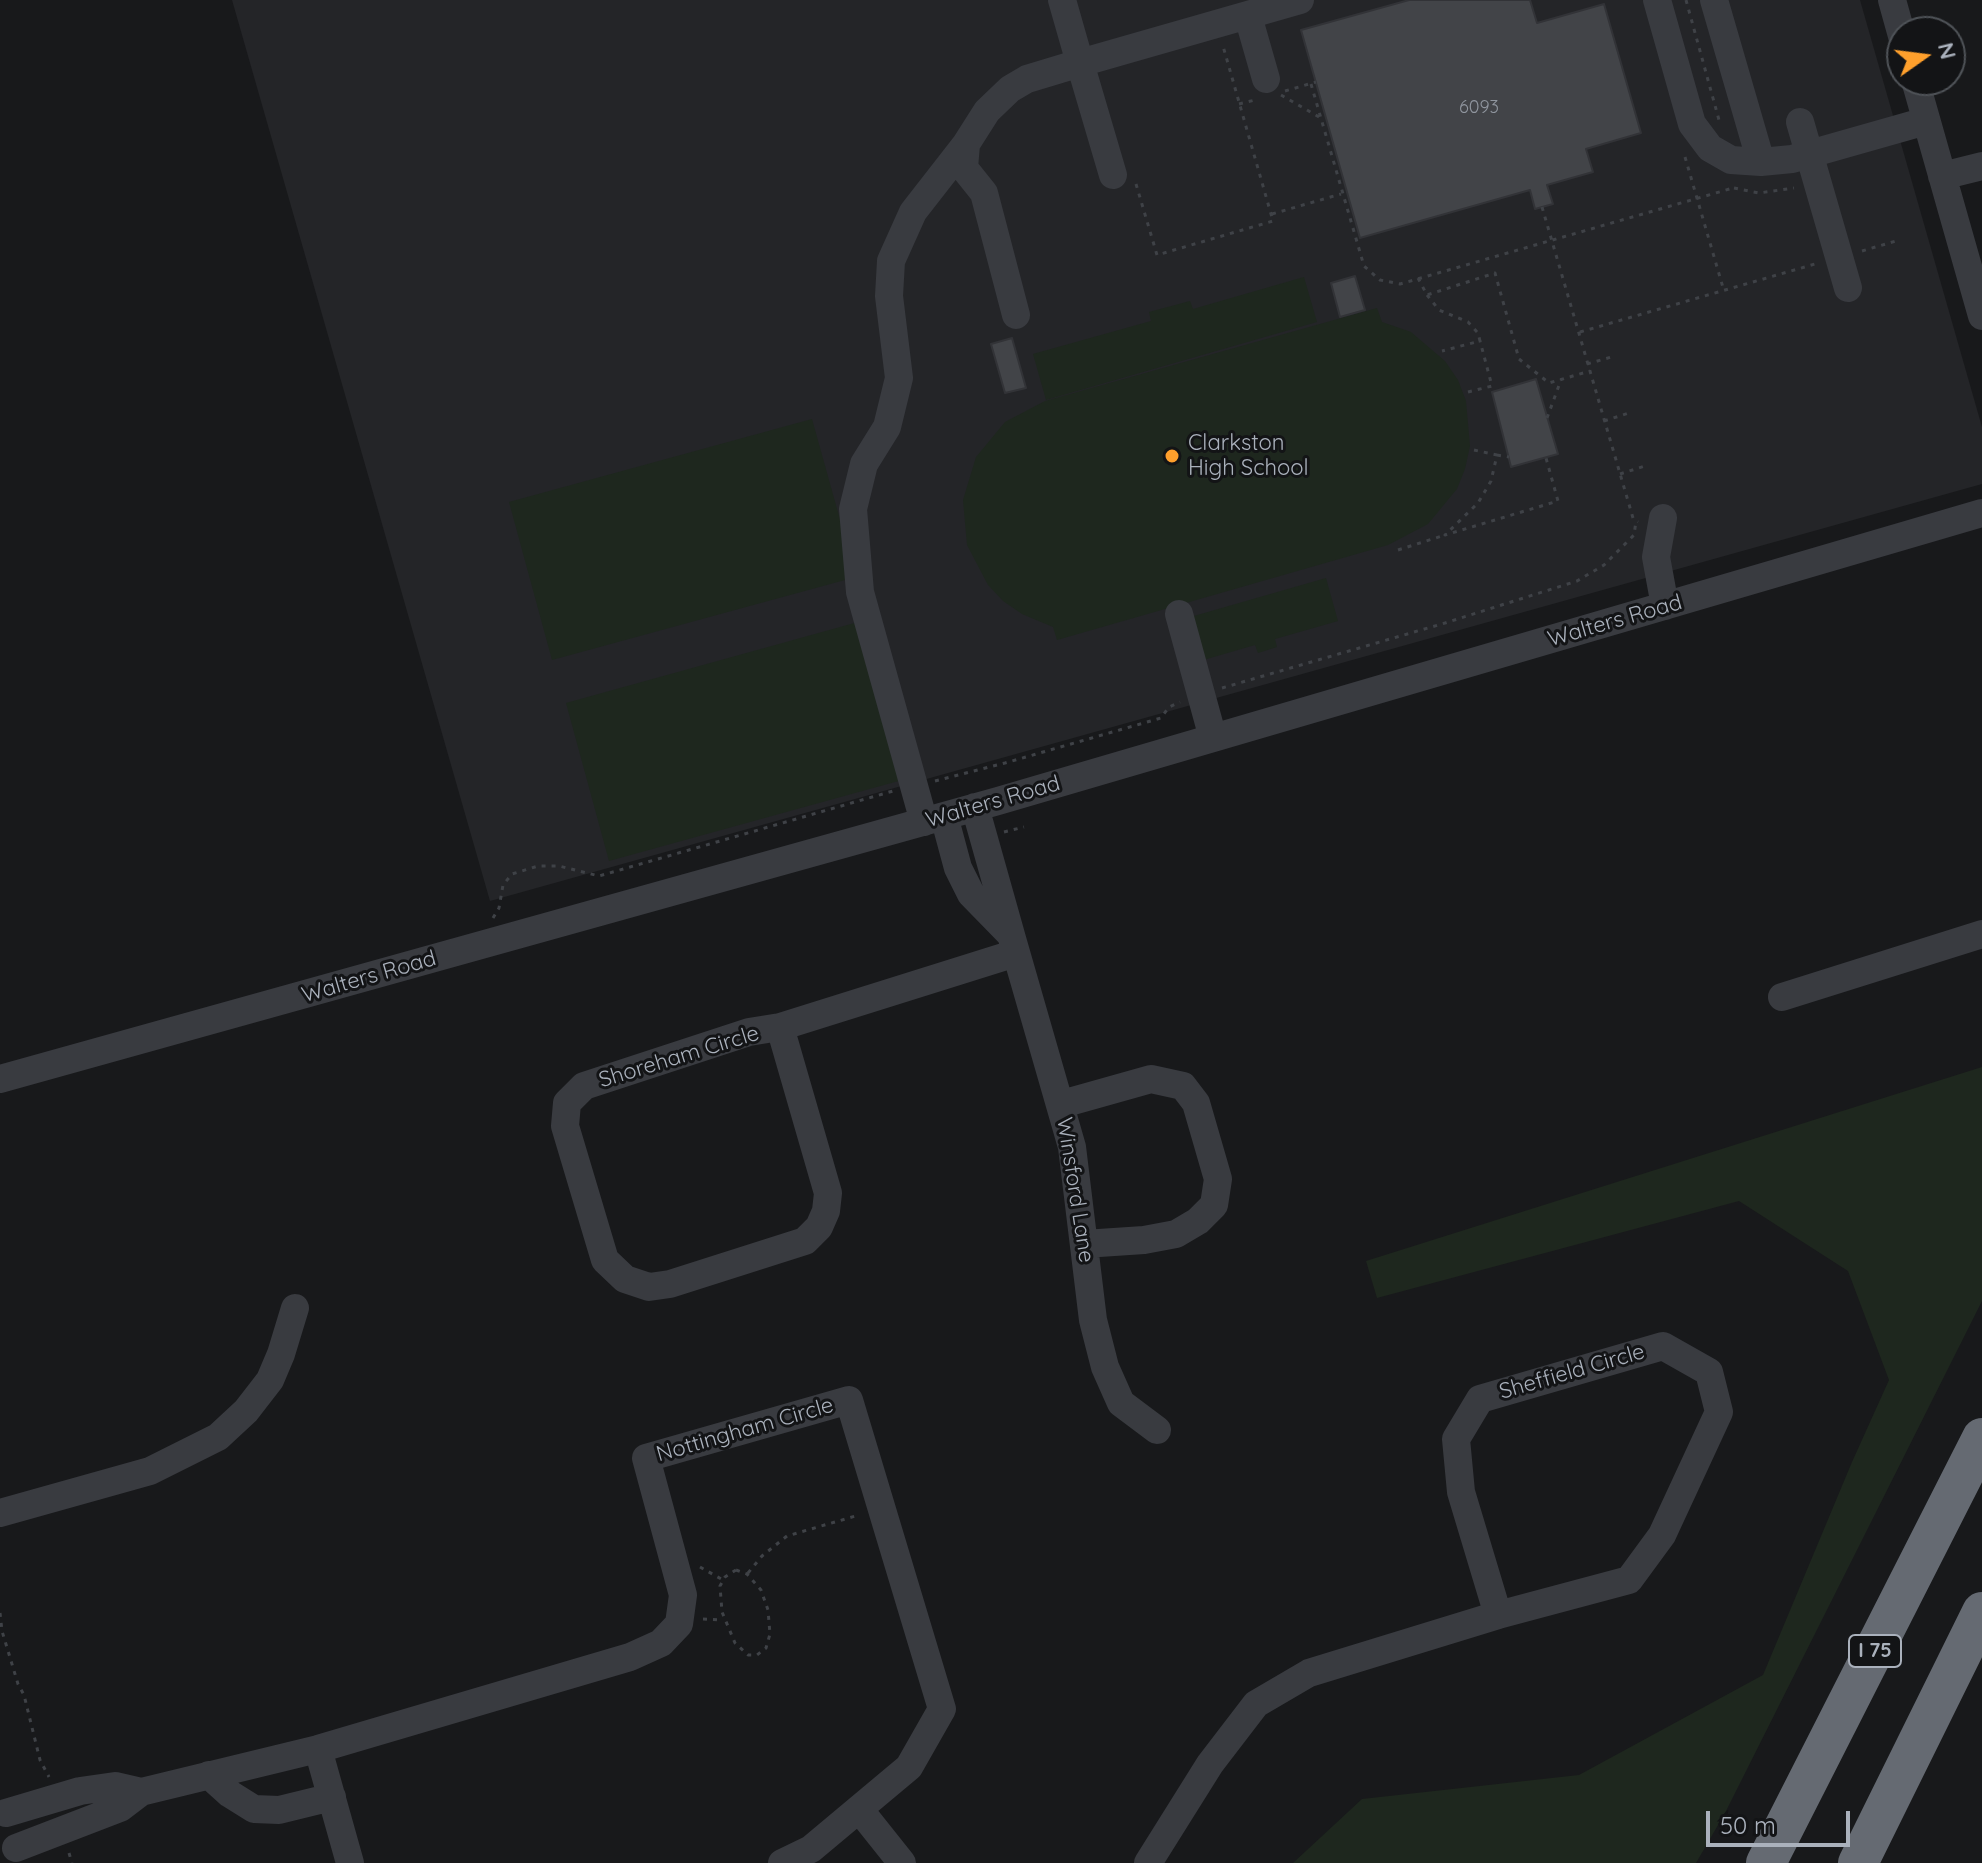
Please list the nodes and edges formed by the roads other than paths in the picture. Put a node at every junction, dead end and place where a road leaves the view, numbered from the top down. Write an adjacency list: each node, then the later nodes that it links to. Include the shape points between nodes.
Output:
1 (1062, 0): 6 (street)
2 (1300, 0): 5 (street, Winsford Lane)
3 (1657, 0): 13 (street, via 1692,124 1710,148 1731,160)
4 (1714, 0): 13 (street)
5 (1248, 16): 6 (street, Winsford Lane); 7 (street)
6 (1080, 63): 11 (street, Winsford Lane, via 1010,89 987,111); 15 (street)
7 (1272, 86)
8 (1919, 96): 9 (street)
9 (1926, 121): 12 (street); 16 (street)
10 (1800, 122): 12 (street)
11 (966, 144): 18 (street, via 964,168 984,193); 26 (street, Winsford Lane, via 913,212 891,261 889,296 899,378 887,427 864,464 853,509 860,592 913,786)
12 (1809, 154): 13 (street); 17 (street)
13 (1761, 162)
14 (1982, 166): 16 (street)
15 (1113, 175)
16 (1942, 176): 19 (street)
17 (1848, 288)
18 (1016, 315)
19 (1982, 316)
20 (1982, 513): 22 (street, Walters Road)
21 (1650, 519): 22 (street)
22 (1665, 606): 24 (street, Walters Road)
23 (1179, 614): 24 (street)
24 (1213, 738): 25 (street, Walters Road)
25 (975, 807): 26 (street, Walters Road); 28 (street, Winsford Lane)
26 (934, 819): 28 (street, Winsford Lane, via 971,894); 31 (street, Walters Road)
27 (1982, 934): 29 (street)
28 (1014, 944): 30 (street, Shoreham Circle); 32 (street, Winsford Lane)
29 (1782, 997)
30 (780, 1027): 30 (street, Shoreham Circle, via 749,1032 584,1086 567,1103 565,1126 605,1260 625,1279 649,1287 670,1284 805,1241 819,1227 828,1193)
31 (0, 1079)
32 (1062, 1104): 33 (street, Winsford Lane); 33 (street, via 1151,1079 1183,1086 1196,1103 1218,1179 1214,1205 1176,1234)
33 (1084, 1244): 35 (street, Winsford Lane, via 1105,1367 1121,1403)
34 (295, 1308): 37 (street, via 270,1380 218,1437 150,1471)
35 (1157, 1430)
36 (1982, 1438): 52 (highway, I 75)
37 (0, 1513)
38 (1982, 1612): 41 (highway)
39 (1498, 1615): 39 (street, Sheffield Circle, via 1629,1580 1662,1535 1719,1412 1709,1372 1663,1346 1480,1399 1456,1439 1461,1492); 51 (street, Sheffield Circle, via 1309,1673 1256,1704 1210,1764)
40 (318, 1749): 42 (street, Nottingham Circle); 44 (street); 46 (street, Nottingham Circle, via 630,1657 661,1643 679,1624 683,1595 646,1458 849,1400 942,1709 909,1767)
41 (1914, 1751): 53 (highway); 54 (highway)
42 (209, 1775): 43 (street, Nottingham Circle); 44 (street, via 254,1809 279,1810)
43 (141, 1792): 45 (street, Nottingham Circle, via 115,1786); 47 (street, Nottingham Circle, via 120,1808)
44 (332, 1797): 48 (street)
45 (3, 1802): 47 (street)
46 (859, 1809): 49 (street, Nottingham Circle, via 811,1849); 50 (street)
47 (19, 1856)
48 (350, 1863)
49 (782, 1863)
50 (902, 1863)
51 (1148, 1863)
52 (1766, 1863)
53 (1858, 1863)
54 (1873, 1863)

